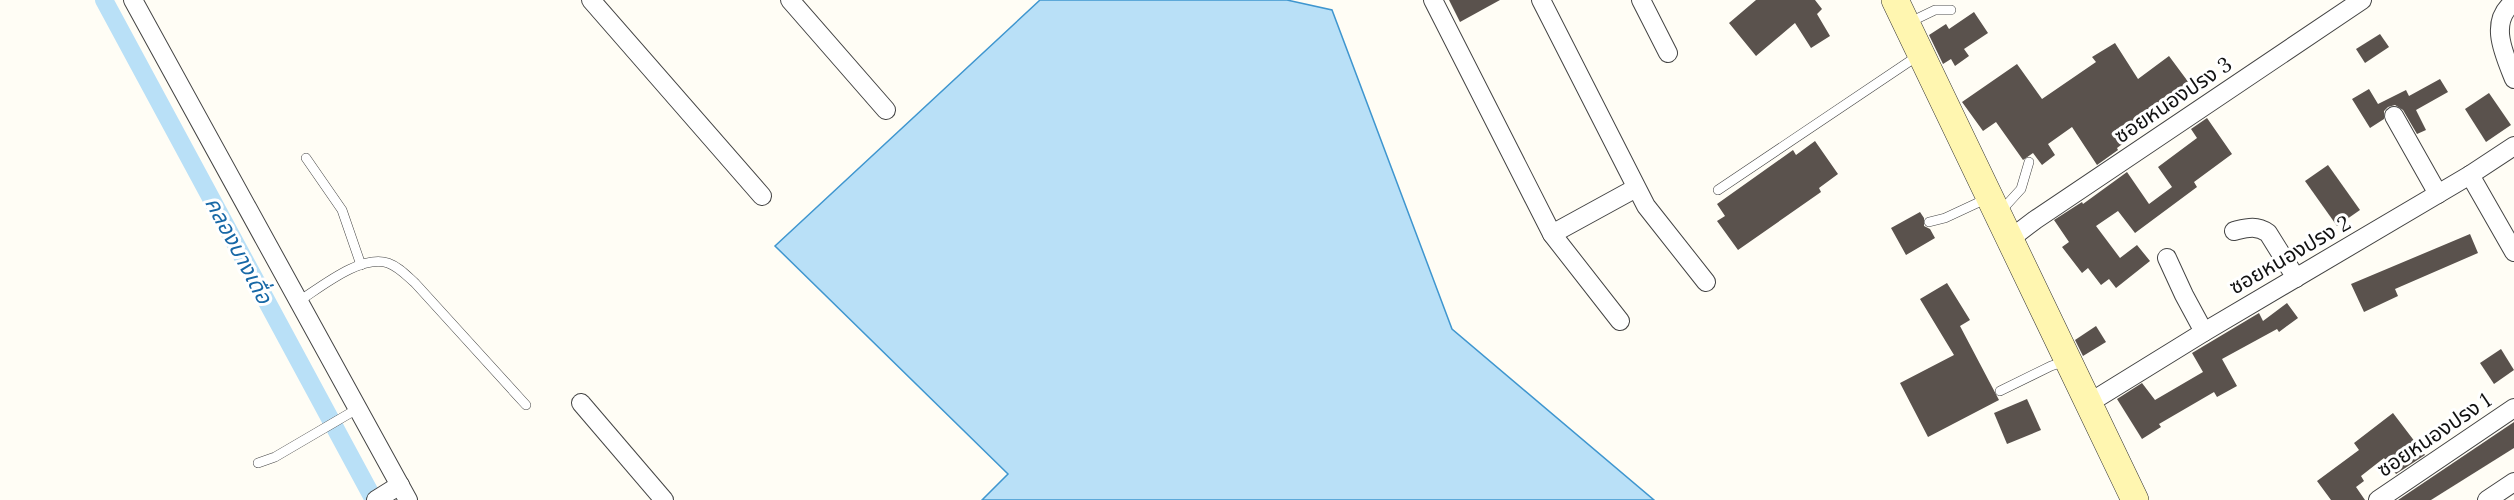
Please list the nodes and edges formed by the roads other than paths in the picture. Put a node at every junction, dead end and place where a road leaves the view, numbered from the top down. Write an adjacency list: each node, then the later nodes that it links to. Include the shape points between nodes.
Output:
1 (133, 0): 34 (street)
2 (591, 0): 23 (street)
3 (790, 0): 14 (street)
4 (1433, 0): 27 (street)
5 (1541, 0): 20 (street)
6 (1641, 0): 11 (street)
7 (2362, 0): 28 (street, ซอยหนองปรง 3)
8 (2514, 2): 13 (street, via 2500,19 2499,32)
9 (1903, 8): 10 (lane); 12 (street)
10 (1951, 10)
11 (1668, 53)
12 (1921, 54): 21 (lane); 24 (street)
13 (2514, 79)
14 (886, 110)
15 (2394, 116): 22 (street)
16 (2514, 146): 19 (street, ซอยหนองปรง 2)
17 (306, 158): 31 (lane, via 342,210)
18 (2029, 162): 24 (lane, via 2021,189)
19 (2470, 175): 22 (street, ซอยหนองปรง 2); 29 (street)
20 (1636, 188): 27 (street); 33 (street)
21 (1718, 190)
22 (2438, 194): 32 (street, ซอยหนองปรง 2)
23 (762, 196)
24 (1994, 205): 25 (lane); 28 (street)
25 (1929, 222)
26 (2234, 231): 32 (street, via 2253,227 2268,233)
27 (1552, 234): 35 (street)
28 (2010, 239): 37 (street)
29 (2514, 252)
30 (2167, 258): 36 (street)
31 (362, 265): 34 (lane); 41 (lane, via 385,262 398,268)
32 (2296, 278): 36 (street, ซอยหนองปรง 2)
33 (1706, 282)
34 (299, 301): 43 (street)
35 (1620, 321)
36 (2204, 332): 40 (street, ซอยหนองปรง 2)
37 (2060, 363): 38 (lane); 40 (street)
38 (2000, 391)
39 (581, 403): 48 (street)
40 (2089, 403): 49 (street)
41 (526, 405)
42 (2514, 408): 50 (street, ซอยหนองปรง 1)
43 (351, 413): 44 (lane); 46 (street)
44 (258, 463)
45 (2510, 490): 51 (street)
46 (404, 492): 47 (street)
47 (379, 498)
48 (664, 500)
49 (2135, 500)
50 (2378, 500)
51 (2487, 500)

